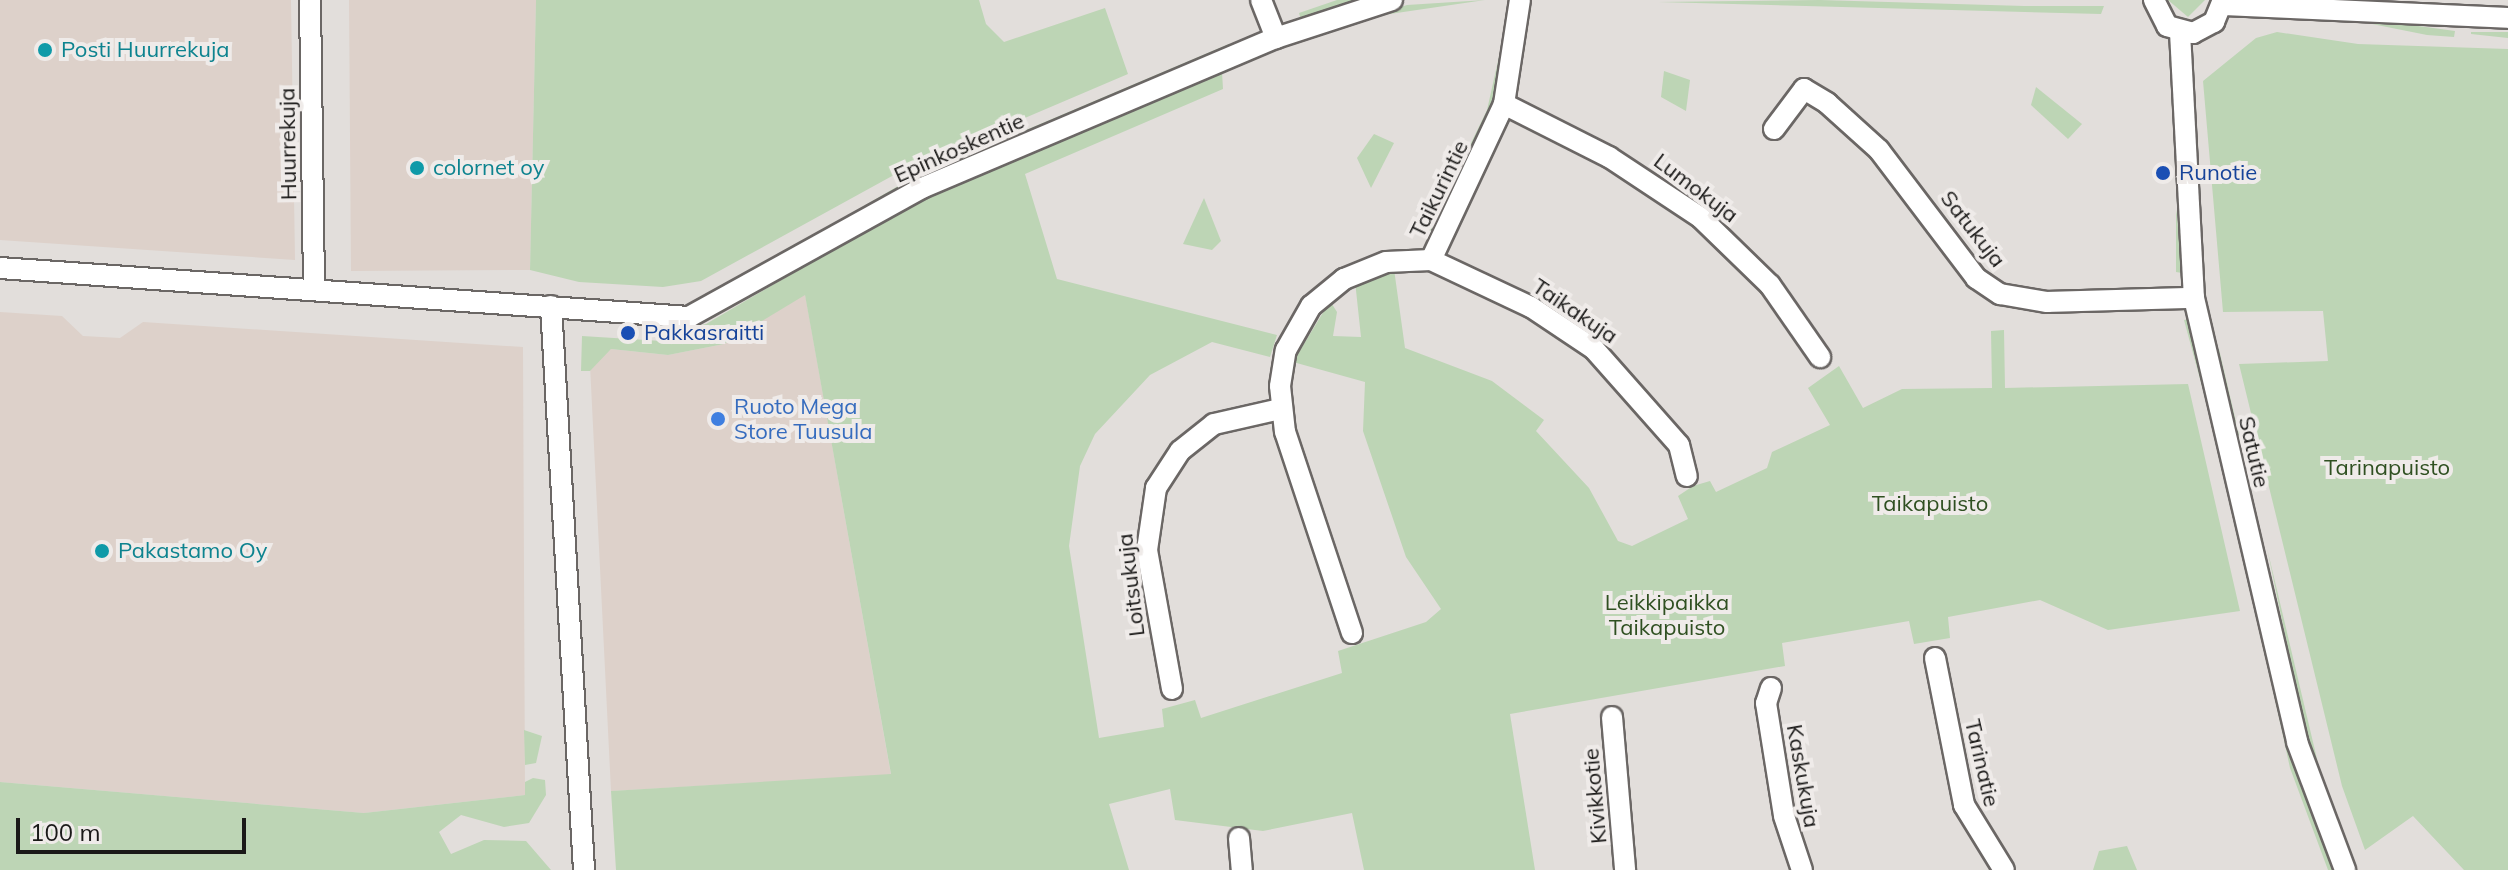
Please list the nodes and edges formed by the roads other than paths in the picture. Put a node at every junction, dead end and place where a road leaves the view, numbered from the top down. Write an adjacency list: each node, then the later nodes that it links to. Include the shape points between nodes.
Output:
1 (310, 0): 14 (street, Huurrekuja)
2 (1261, 0): 9 (street)
3 (1392, 0): 9 (street, Epinkoskentie)
4 (1520, 0): 10 (street, Taikurintie)
5 (2154, 0): 8 (street, via 2159,17)
6 (2224, 2): 7 (street); 8 (street, via 2204,30)
7 (2508, 18)
8 (2180, 32): 15 (street, Satutie)
9 (1276, 38): 16 (street, Epinkoskentie, via 912,194 705,313 664,318)
10 (1504, 104): 12 (street, Taikurintie); 17 (street, Lumokuja, via 1609,157 1701,218 1770,285)
11 (1774, 129): 15 (street, Satukuja, via 1804,89 1879,150 1976,278 2000,294 2047,302)
12 (1431, 260): 18 (street, Taikurintie, via 1363,269 1311,306 1286,350); 19 (street, Taikakuja, via 1531,307 1594,349 1679,445)
13 (0, 268): 14 (street)
14 (314, 287): 16 (street)
15 (2194, 298): 31 (street, Satutie, via 2297,742)
16 (551, 306): 26 (street)
17 (1820, 357)
18 (1280, 409): 20 (street, Taikurintie); 23 (street, Loitsukuja, via 1207,429 1180,451 1156,488 1148,555)
19 (1687, 476)
20 (1352, 633)
21 (1935, 658): 30 (street, Tarinatie, via 1964,805)
22 (1771, 688): 29 (street, Kaskukuja, via 1766,703 1784,816)
23 (1172, 689)
24 (1612, 717): 28 (street, Kivikkotie)
25 (1239, 838): 27 (street)
26 (584, 870)
27 (1242, 870)
28 (1625, 870)
29 (1802, 870)
30 (2004, 870)
31 (2345, 870)

